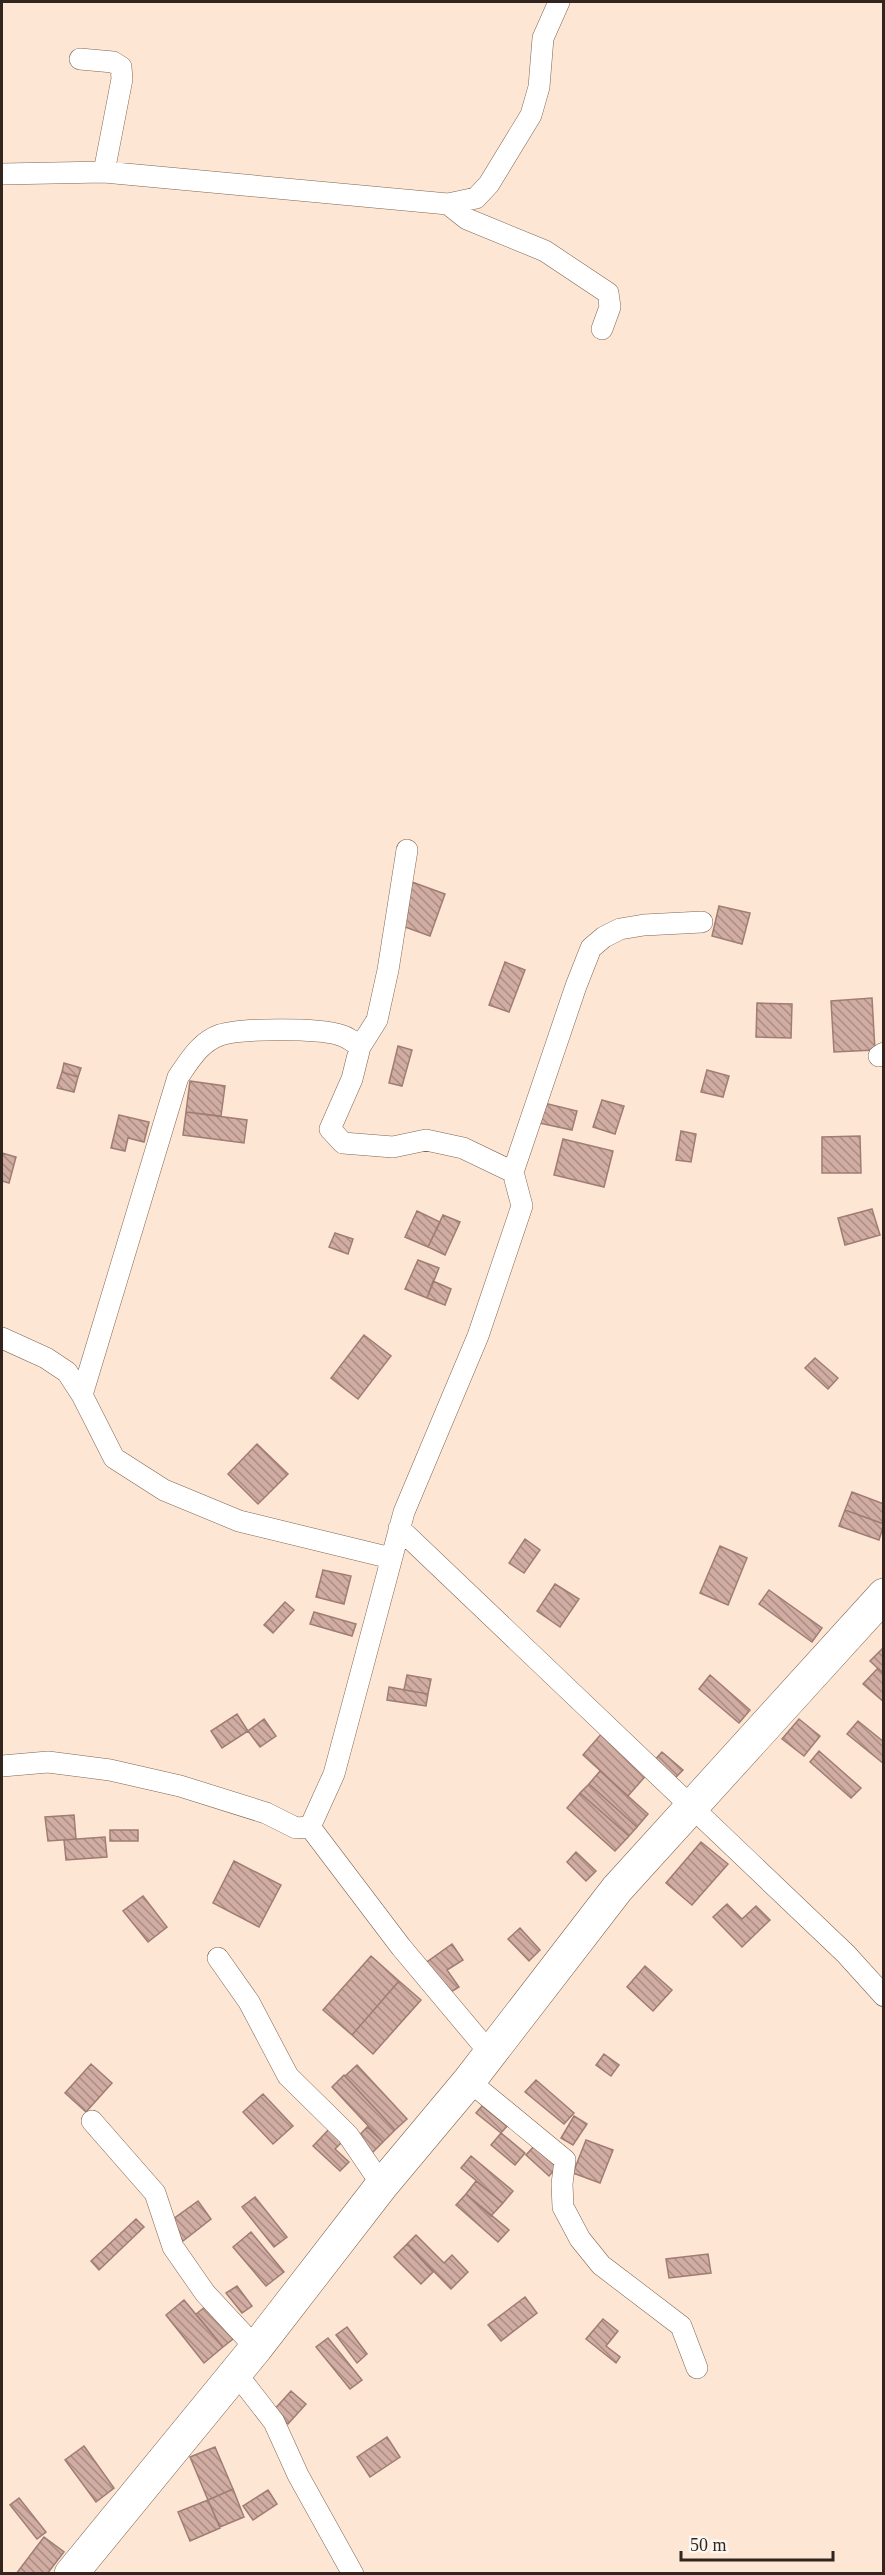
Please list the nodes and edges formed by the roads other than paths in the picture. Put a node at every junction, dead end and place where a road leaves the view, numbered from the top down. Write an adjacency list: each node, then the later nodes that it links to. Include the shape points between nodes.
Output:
1 (559, 2): 5 (street, via 543,38 539,87 531,115 489,184 476,198)
2 (80, 59): 3 (street, via 113,62 121,67)
3 (104, 172): 4 (street); 5 (street)
4 (2, 174)
5 (448, 204): 6 (street, via 467,219 545,251 608,293 610,307)
6 (602, 329)
7 (407, 850): 9 (street, via 377,1020)
8 (702, 922): 10 (street, via 620,929 591,948)
9 (360, 1047): 10 (street, via 352,1079 330,1129 343,1143 393,1147 426,1140 464,1148); 12 (street, via 334,1033 248,1030 219,1036 198,1048 178,1077)
10 (513, 1172): 13 (street, via 522,1206 478,1336)
11 (2, 1338): 12 (street, via 67,1372)
12 (82, 1395): 14 (street, via 114,1458 164,1490 239,1521)
13 (399, 1528): 14 (street); 17 (street)
14 (391, 1557): 18 (street, via 334,1774)
15 (884, 1595): 17 (main road)
16 (2, 1766): 18 (street, via 48,1762 110,1770 180,1786 266,1813 296,1828)
17 (691, 1806): 20 (street, via 846,1954); 21 (main road, via 617,1889)
18 (310, 1827): 21 (street, via 401,1947)
19 (218, 1958): 24 (street, via 249,2002 288,2076 348,2136)
20 (884, 1996)
21 (489, 2052): 22 (main road)
22 (469, 2081): 24 (main road); 26 (street, via 565,2160 563,2207 580,2239 602,2265 681,2326)
23 (92, 2121): 25 (street, via 155,2193 172,2247)
24 (382, 2185): 25 (main road)
25 (246, 2360): 27 (main road); 28 (street, via 298,2475)
26 (697, 2368)
27 (71, 2574)
28 (353, 2574)

